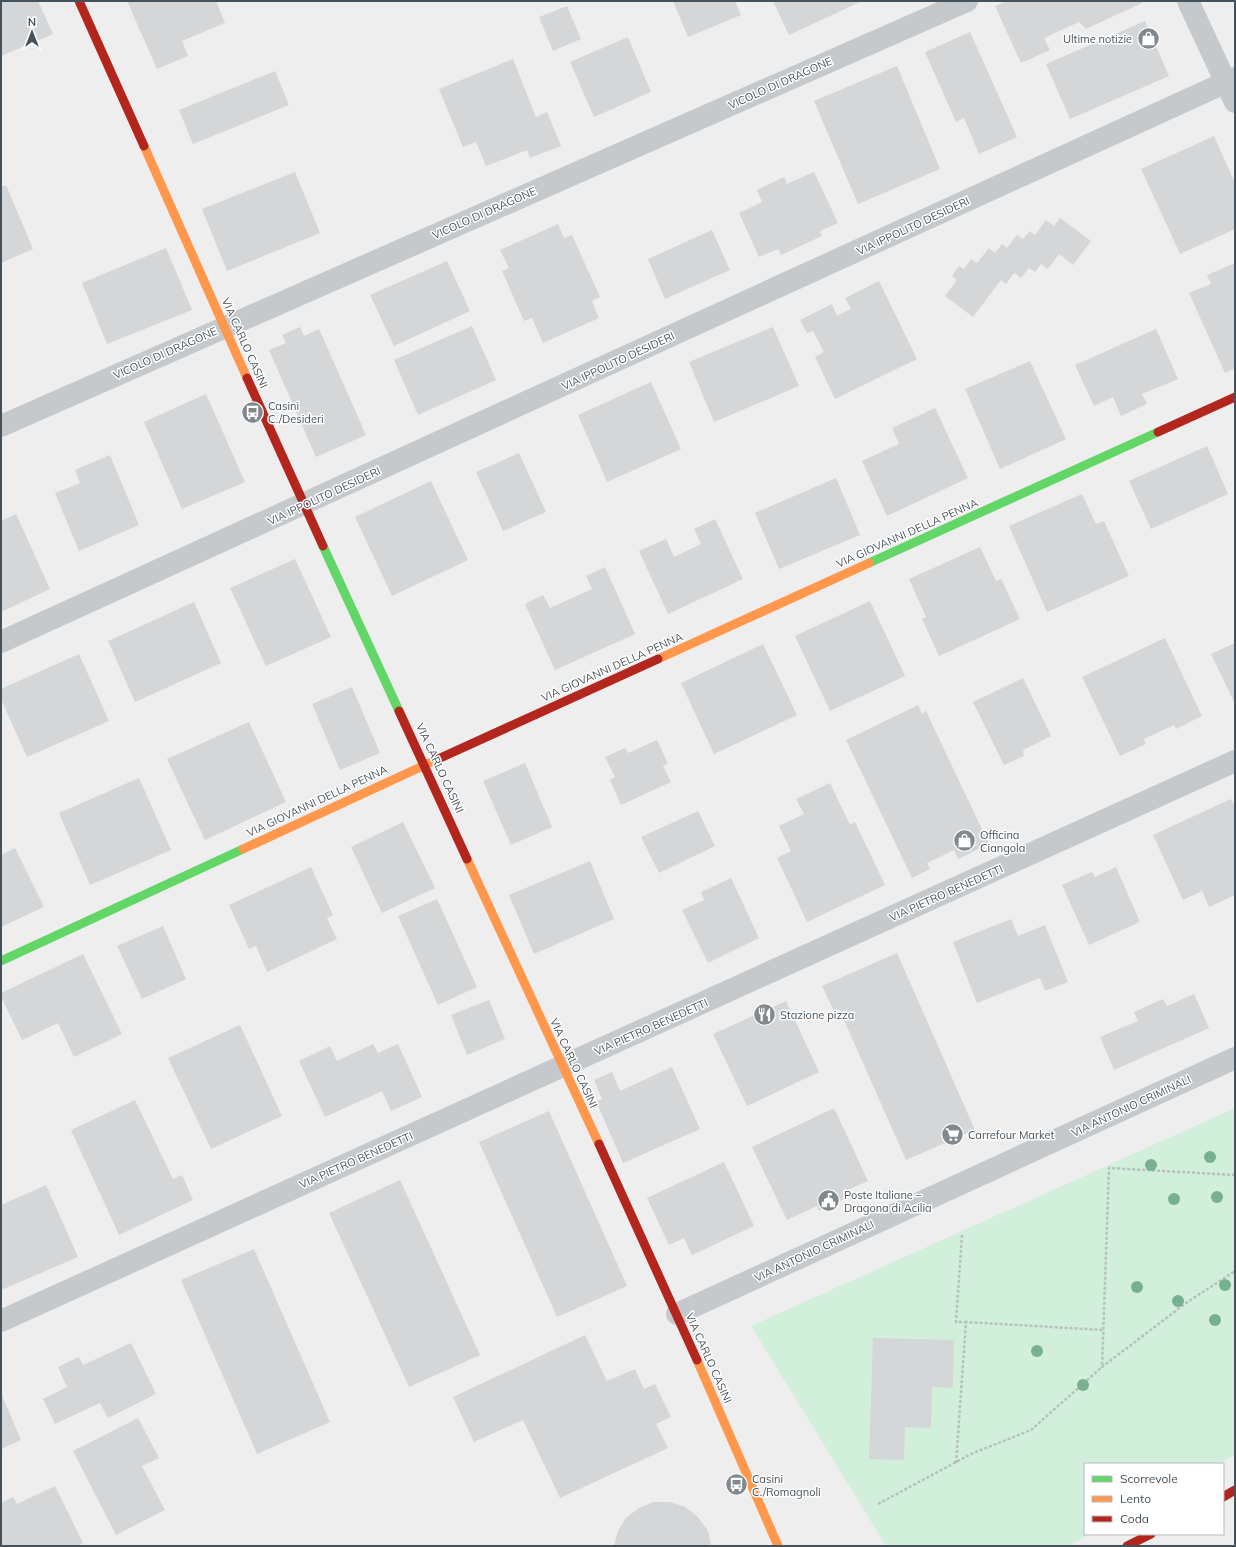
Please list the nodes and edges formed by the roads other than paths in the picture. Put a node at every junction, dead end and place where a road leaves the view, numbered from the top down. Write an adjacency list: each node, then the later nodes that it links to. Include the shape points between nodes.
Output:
1 (79, 1): 5 (street, VIA CARLO CASINI)
2 (967, 1): 5 (street, VICOLO DI DRAGONE)
3 (1188, 1): 4 (street)
4 (1232, 87): 8 (street, VIA IPPOLITO DESIDERI)
5 (224, 327): 7 (street, VICOLO DI DRAGONE); 8 (street, VIA CARLO CASINI)
6 (1235, 397): 11 (street, VIA GIOVANNI DELLA PENNA)
7 (1, 426)
8 (304, 505): 9 (street, VIA IPPOLITO DESIDERI); 11 (street, VIA CARLO CASINI)
9 (1, 642)
10 (1235, 761): 14 (street, VIA PIETRO BENEDETTI)
11 (425, 765): 12 (street, VIA GIOVANNI DELLA PENNA); 14 (street, VIA CARLO CASINI)
12 (1, 962)
13 (1235, 1058): 15 (street, VIA ANTONIO CRIMINALI)
14 (563, 1066): 15 (street, VIA CARLO CASINI); 16 (street, VIA PIETRO BENEDETTI)
15 (677, 1314): 20 (street, VIA CARLO CASINI)
16 (1, 1321)
17 (1235, 1490): 18 (street)
18 (1224, 1496)
19 (1149, 1535): 21 (street)
20 (778, 1546)
21 (1127, 1546)

